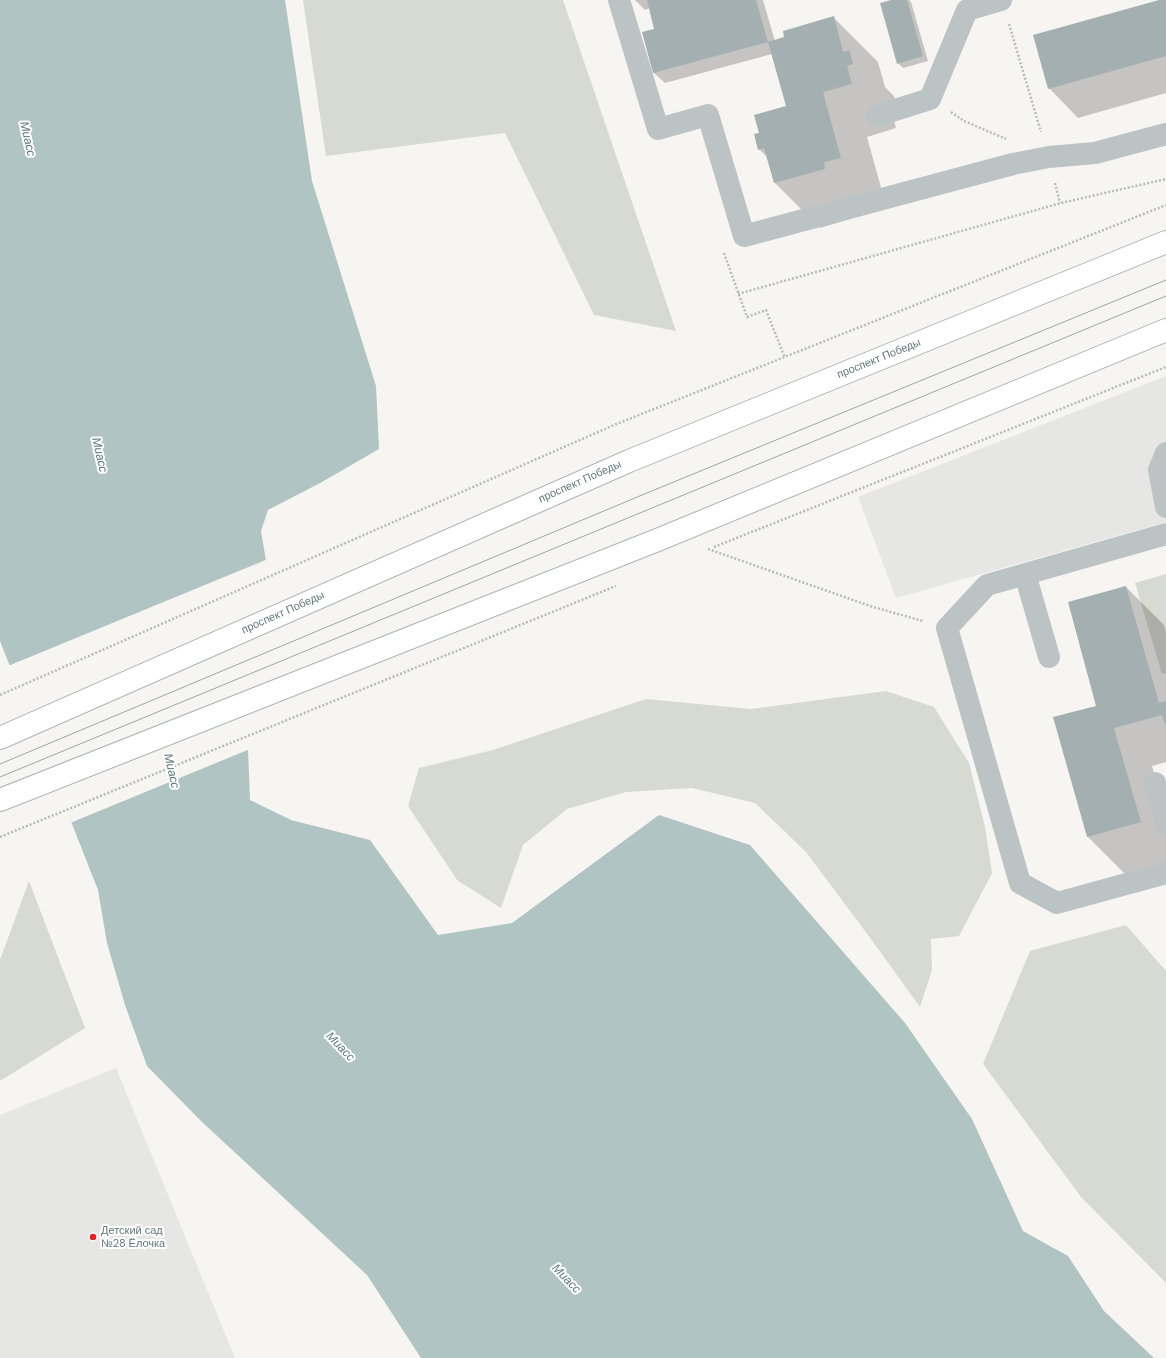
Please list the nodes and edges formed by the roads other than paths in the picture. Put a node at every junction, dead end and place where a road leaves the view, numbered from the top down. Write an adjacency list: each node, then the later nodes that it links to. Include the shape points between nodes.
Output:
1 (619, 0): 5 (lane, via 658,129 708,115 744,236 1013,164 1096,153)
2 (1001, 0): 3 (lane)
3 (964, 5): 4 (lane, via 930,100)
4 (876, 116)
5 (1166, 134)
6 (1166, 242): 13 (main road, проспект Победы, via 629,461)
7 (1166, 330): 15 (main road, via 660,539)
8 (1166, 454): 9 (lane, via 1159,470)
9 (1166, 507)
10 (1166, 534): 11 (lane)
11 (1025, 574): 12 (lane); 17 (lane, via 987,585 947,628 1020,883 1057,903)
12 (1049, 657)
13 (0, 738)
14 (1155, 783): 16 (lane)
15 (0, 800)
16 (1166, 824)
17 (1166, 873)

